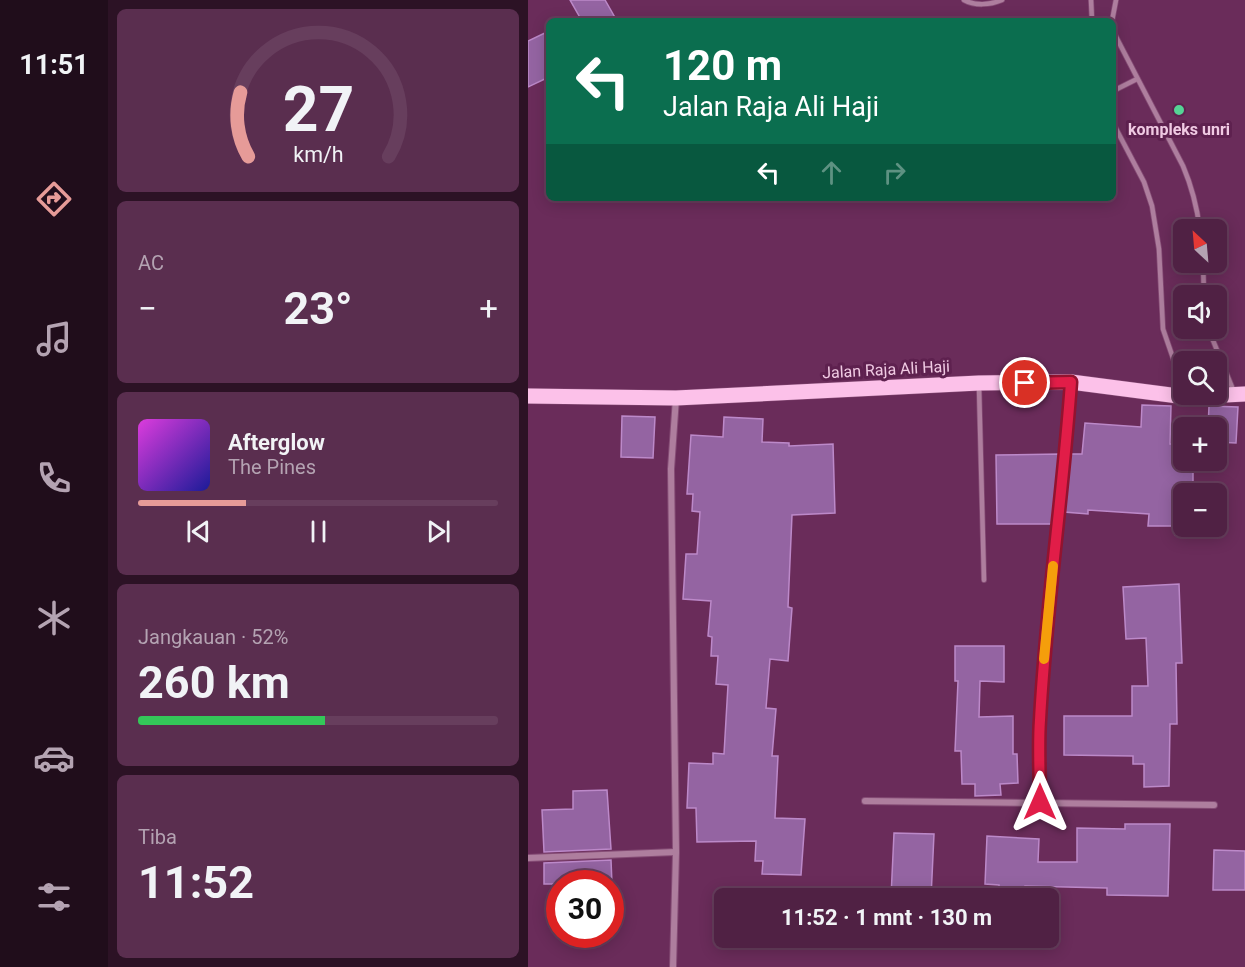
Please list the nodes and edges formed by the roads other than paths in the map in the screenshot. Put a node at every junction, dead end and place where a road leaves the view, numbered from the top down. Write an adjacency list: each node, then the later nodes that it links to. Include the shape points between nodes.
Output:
1 (964, 0): 2 (lane, via 971,4)
2 (1002, 0)
3 (1090, 0): 5 (lane)
4 (1116, 0): 6 (lane)
5 (1092, 18)
6 (1113, 18)
7 (1116, 37): 8 (lane)
8 (1137, 79): 9 (lane); 11 (lane, via 1191,185)
9 (1116, 89)
10 (1116, 129): 13 (lane, via 1152,206 1159,249 1163,329)
11 (1199, 219)
12 (1213, 339): 17 (lane)
13 (1173, 359)
14 (1071, 382): 15 (main road, Jalan Raja Ali Haji); 16 (main road, Jalan Raja Ali Haji); 22 (street, via 1039,723)
15 (979, 383): 19 (main road, Jalan Raja Ali Haji); 20 (lane)
16 (1173, 393)
17 (1240, 395)
18 (528, 396): 19 (main road, Jalan Raja Ali Haji)
19 (676, 398): 24 (street, via 671,469)
20 (984, 580)
21 (865, 801): 22 (street)
22 (1040, 802): 23 (street)
23 (1214, 805)
24 (676, 852): 25 (street); 26 (street)
25 (528, 858)
26 (673, 967)

